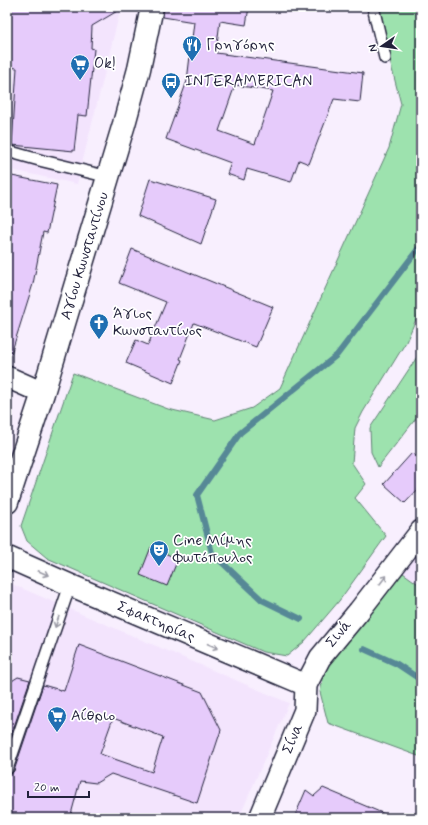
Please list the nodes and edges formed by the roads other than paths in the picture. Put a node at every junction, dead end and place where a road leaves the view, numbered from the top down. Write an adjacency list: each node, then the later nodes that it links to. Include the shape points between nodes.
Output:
1 (152, 7): 5 (street, Αγίου Κωνσταντίνου, via 139,69)
2 (373, 7): 3 (lane)
3 (385, 58)
4 (7, 151): 5 (lane)
5 (109, 177): 7 (street, Αγίου Κωνσταντίνου)
6 (7, 377): 7 (street)
7 (43, 393): 8 (street, Αγίου Κωνσταντίνου)
8 (11, 478): 9 (street, Αγίου Κωνσταντίνου)
9 (7, 502)
10 (421, 531): 13 (street, Σινά, one-way to 10)
11 (7, 556): 12 (street, Σφακτηρίας, one-way to 12)
12 (70, 585): 14 (street, Σφακτηρίας, one-way to 14); 15 (lane, one-way to 15)
13 (320, 658): 14 (street, Σίνα)
14 (306, 685): 16 (street, Σίνα, via 305,710)
15 (7, 769)
16 (260, 818)

